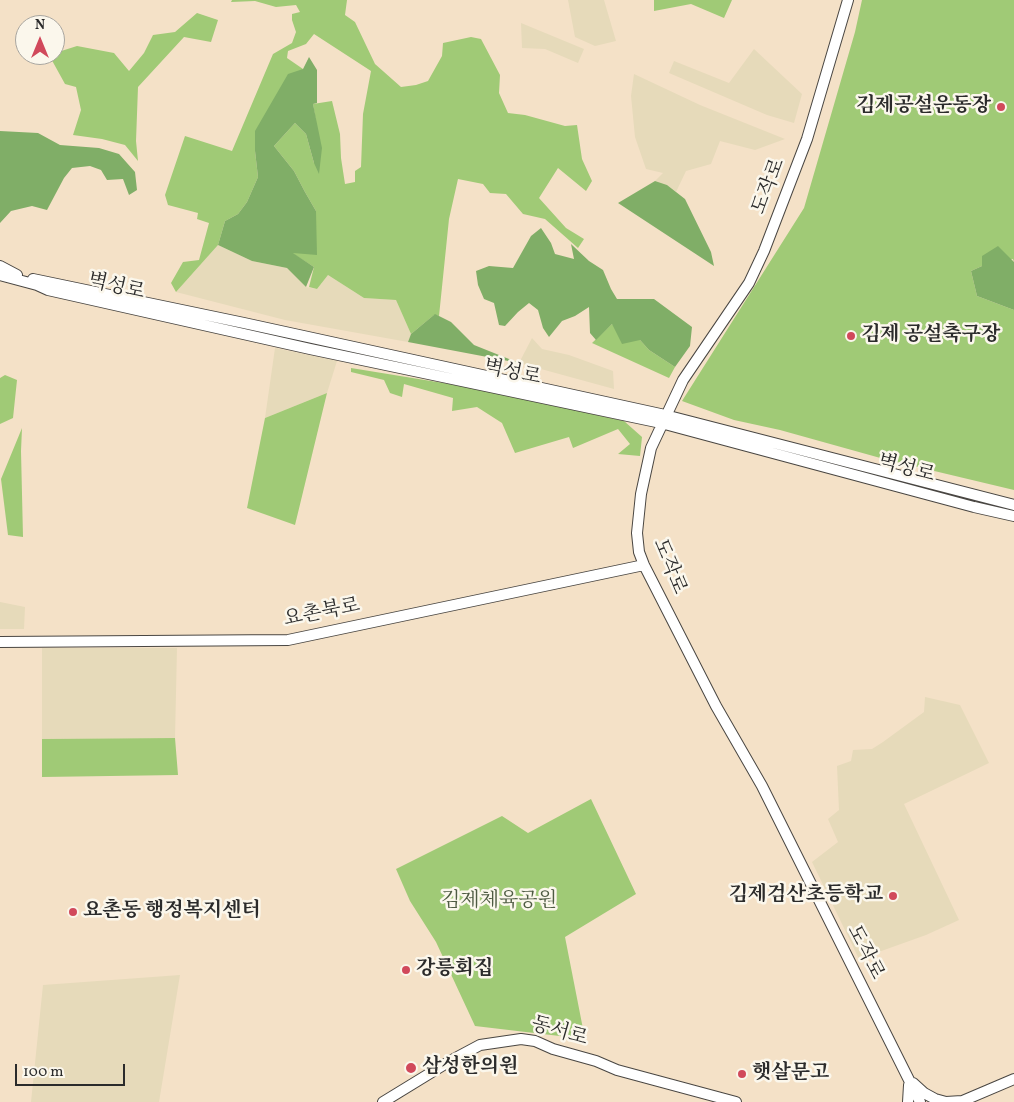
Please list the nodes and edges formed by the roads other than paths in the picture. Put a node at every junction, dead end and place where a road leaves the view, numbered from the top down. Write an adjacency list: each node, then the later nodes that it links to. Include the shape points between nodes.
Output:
1 (848, 0): 7 (main road, 도작로, via 807,140 764,251 749,283 683,380)
2 (0, 266): 4 (main road)
3 (0, 274): 4 (main road, 벽성로); 6 (main road, 벽성로)
4 (20, 277): 7 (main road, 벽성로, via 244,322)
5 (0, 281): 6 (main road)
6 (37, 285): 7 (main road, 벽성로, via 310,349)
7 (663, 419): 8 (main road, 벽성로); 9 (main road, 벽성로); 10 (main road, 도작로, via 651,448 641,494 637,533)
8 (1014, 505)
9 (1014, 516)
10 (644, 565): 11 (main road, 요촌북로, via 288,640); 12 (main road, 도작로, via 716,706 762,786)
11 (0, 642)
12 (908, 1079): 14 (main road, via 935,1099 946,1102); 17 (main road); 18 (main road, 도작로)
13 (1014, 1079): 14 (main road)
14 (966, 1100)
15 (383, 1102): 16 (main road, 동서로, via 480,1045 521,1039 617,1070)
16 (736, 1102)
17 (908, 1102)
18 (920, 1102)

